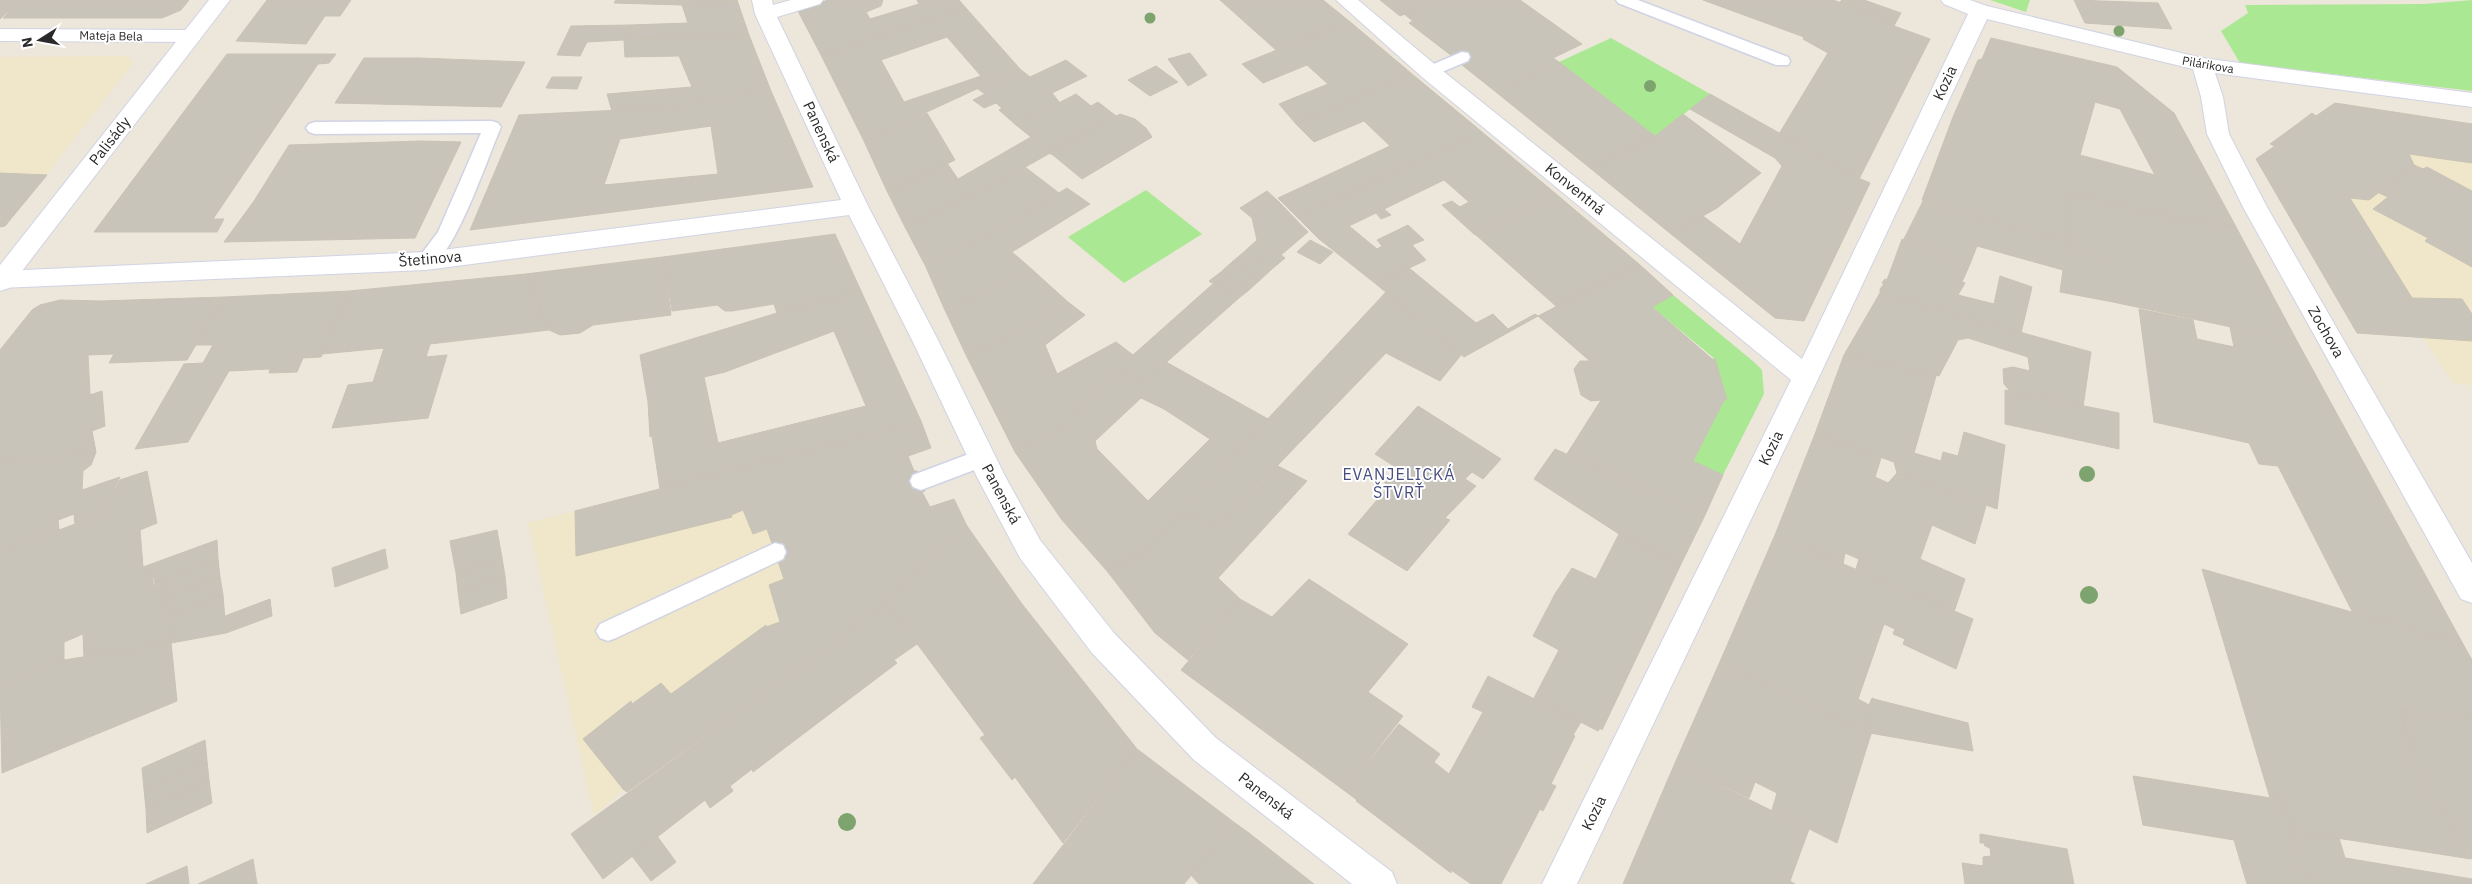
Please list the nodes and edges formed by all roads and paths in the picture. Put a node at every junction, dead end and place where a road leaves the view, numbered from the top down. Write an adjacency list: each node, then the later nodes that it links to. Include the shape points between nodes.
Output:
1 (220, 0): 9 (street, Palisády)
2 (813, 0): 6 (street)
3 (1346, 0): 13 (street, Konventná)
4 (1624, 0): 11 (lane)
5 (1950, 0): 7 (street, Pilárikova)
6 (764, 7): 16 (street, Panenská)
7 (1980, 11): 12 (street, Pilárikova); 19 (street, Kozia)
8 (0, 35): 9 (street, Mateja Bela)
9 (192, 36): 18 (street, Palisády)
10 (1462, 57): 13 (lane)
11 (1782, 61)
12 (2202, 66): 14 (street, Pilárikova); 23 (street, Zochova, via 2212,97 2218,134 2255,208)
13 (1430, 72): 19 (street, Konventná)
14 (2472, 100)
15 (315, 128): 17 (lane, via 492,127 446,234)
16 (856, 206): 17 (street, Štetinova); 20 (street, Panenská)
17 (426, 261): 18 (street, Štetinova)
18 (1, 281)
19 (1806, 377): 26 (street, Kozia)
20 (982, 458): 21 (lane); 25 (street, Panenská, via 1030,548 1103,643 1205,749)
21 (921, 481)
22 (775, 552): 24 (lane)
23 (2472, 590)
24 (608, 631)
25 (1380, 884)
26 (1559, 884)

